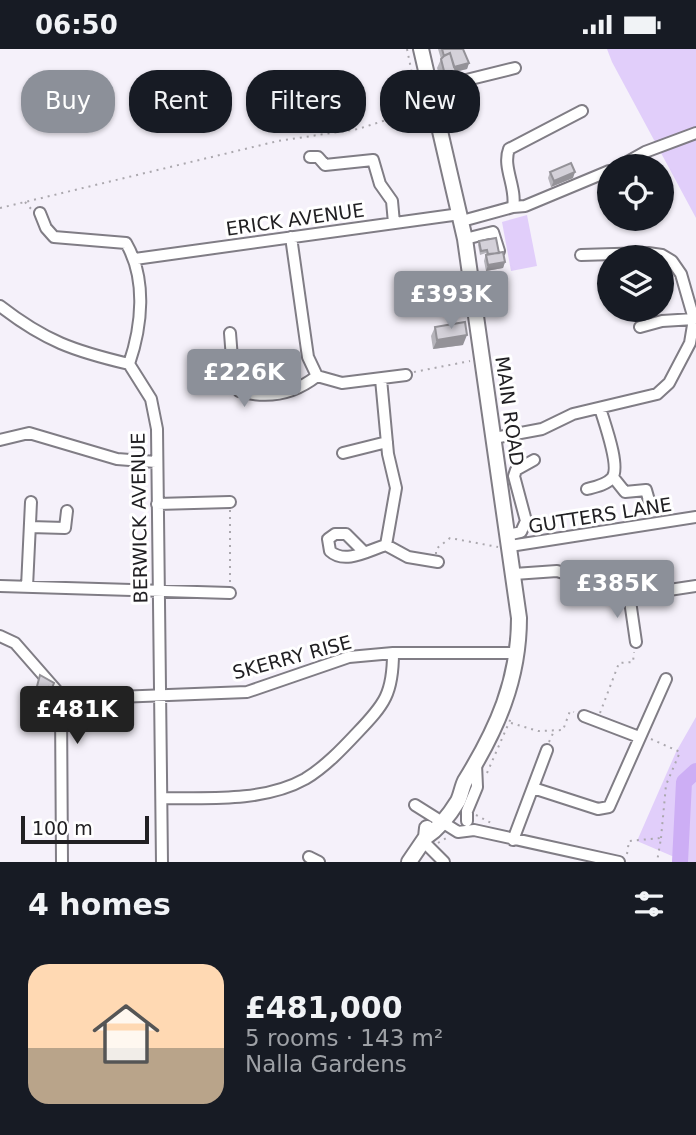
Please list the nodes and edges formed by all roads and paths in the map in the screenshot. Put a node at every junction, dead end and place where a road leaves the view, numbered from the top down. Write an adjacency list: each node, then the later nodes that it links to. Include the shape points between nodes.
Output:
1 (407, 49): 4 (path)
2 (421, 49): 5 (main road, MAIN ROAD)
3 (515, 68): 6 (street)
4 (414, 70)
5 (426, 70)
6 (480, 77)
7 (582, 111): 14 (street, via 509,149)
8 (380, 123): 15 (path, via 278,141)
9 (696, 132): 11 (street)
10 (434, 133): 17 (main road, MAIN ROAD)
11 (642, 154)
12 (310, 157): 18 (street, via 318,157 325,165 373,160 391,201)
13 (597, 177): 14 (street, ERICK AVENUE)
14 (513, 207): 17 (street, ERICK AVENUE)
15 (0, 208)
16 (40, 212): 23 (street, via 54,237 126,243)
17 (461, 217): 18 (street, ERICK AVENUE); 20 (main road, MAIN ROAD)
18 (394, 223): 19 (street, ERICK AVENUE)
19 (291, 237): 23 (street, ERICK AVENUE); 32 (street, via 308,357)
20 (465, 239): 21 (street, via 493,232); 29 (main road, MAIN ROAD)
21 (499, 251)
22 (581, 255): 25 (street, via 648,253 667,257 679,269)
23 (135, 259): 30 (street, via 140,311 138,338)
24 (0, 306): 30 (street, via 34,332 77,351)
25 (694, 319): 26 (street); 28 (street)
26 (640, 327)
27 (230, 333): 32 (street, via 234,384 239,391 285,393)
28 (693, 345): 34 (street, via 663,390)
29 (483, 359): 31 (path, via 418,369); 35 (main road, MAIN ROAD)
30 (129, 364): 40 (street, BERWICK AVENUE, via 151,398 157,429)
31 (407, 375): 33 (street)
32 (317, 376): 33 (street, via 342,383)
33 (382, 379): 37 (street)
34 (600, 408): 35 (street, via 541,429); 41 (street, via 615,463)
35 (494, 438): 50 (main road, MAIN ROAD)
36 (0, 440): 40 (street, via 29,433 117,459)
37 (387, 442): 38 (street); 51 (street, via 396,488)
38 (343, 453)
39 (534, 460): 50 (street, via 514,476 526,521)
40 (156, 461): 45 (street, BERWICK AVENUE)
41 (613, 477): 42 (street); 46 (street, via 625,492 646,490)
42 (587, 489)
43 (31, 502): 49 (street)
44 (230, 502): 45 (street); 59 (path)
45 (157, 504): 58 (street, BERWICK AVENUE)
46 (650, 504)
47 (67, 511): 49 (street, via 65,528)
48 (696, 517): 50 (street, GUTTERS LANE)
49 (30, 527): 57 (street)
50 (509, 541): 53 (path, via 497,547 450,538 436,549); 54 (main road, MAIN ROAD)
51 (386, 545): 52 (street); 53 (street, via 408,557)
52 (364, 552)
53 (437, 562)
54 (514, 574): 60 (street, via 557,571); 64 (main road, MAIN ROAD)
55 (0, 586): 57 (street)
56 (696, 586): 60 (street)
57 (27, 587): 58 (street)
58 (158, 593): 59 (street); 66 (street, BERWICK AVENUE)
59 (230, 593)
60 (629, 594): 62 (street)
61 (0, 636): 67 (street, via 15,643)
62 (636, 642): 70 (path, via 633,662 619,663)
63 (393, 653): 64 (street, SKERRY RISE); 66 (street, SKERRY RISE, via 349,657 247,692); 77 (street, via 391,688 383,703 351,740 310,775 292,785 246,795)
64 (518, 653): 75 (main road, MAIN ROAD, via 506,705)
65 (666, 679): 73 (street)
66 (160, 696): 67 (street, SKERRY RISE); 77 (street, BERWICK AVENUE)
67 (64, 699): 86 (street)
68 (513, 712): 71 (path)
69 (584, 716): 70 (street); 72 (path, via 570,711 563,730)
70 (597, 721): 73 (street)
71 (510, 722): 72 (path, via 538,731); 75 (path)
72 (554, 730): 74 (path)
73 (639, 737): 76 (street, via 606,809); 83 (path, via 680,749 666,785)
74 (547, 750): 76 (street)
75 (482, 768): 80 (main road, MAIN ROAD, via 463,784 459,799); 81 (street, via 467,811)
76 (533, 788): 85 (street)
77 (162, 799): 87 (street, BERWICK AVENUE)
78 (415, 805): 80 (street)
79 (473, 810): 82 (path, via 471,813)
80 (442, 817): 81 (street); 84 (main road, MAIN ROAD)
81 (471, 825): 85 (street)
82 (494, 825)
83 (661, 838): 91 (path, via 629,841); 92 (path)
84 (424, 839): 88 (main road, MAIN ROAD); 89 (street)
85 (513, 840): 90 (street)
86 (62, 862)
87 (162, 862)
88 (409, 862)
89 (444, 862)
90 (619, 862)
91 (625, 862)
92 (657, 862)

